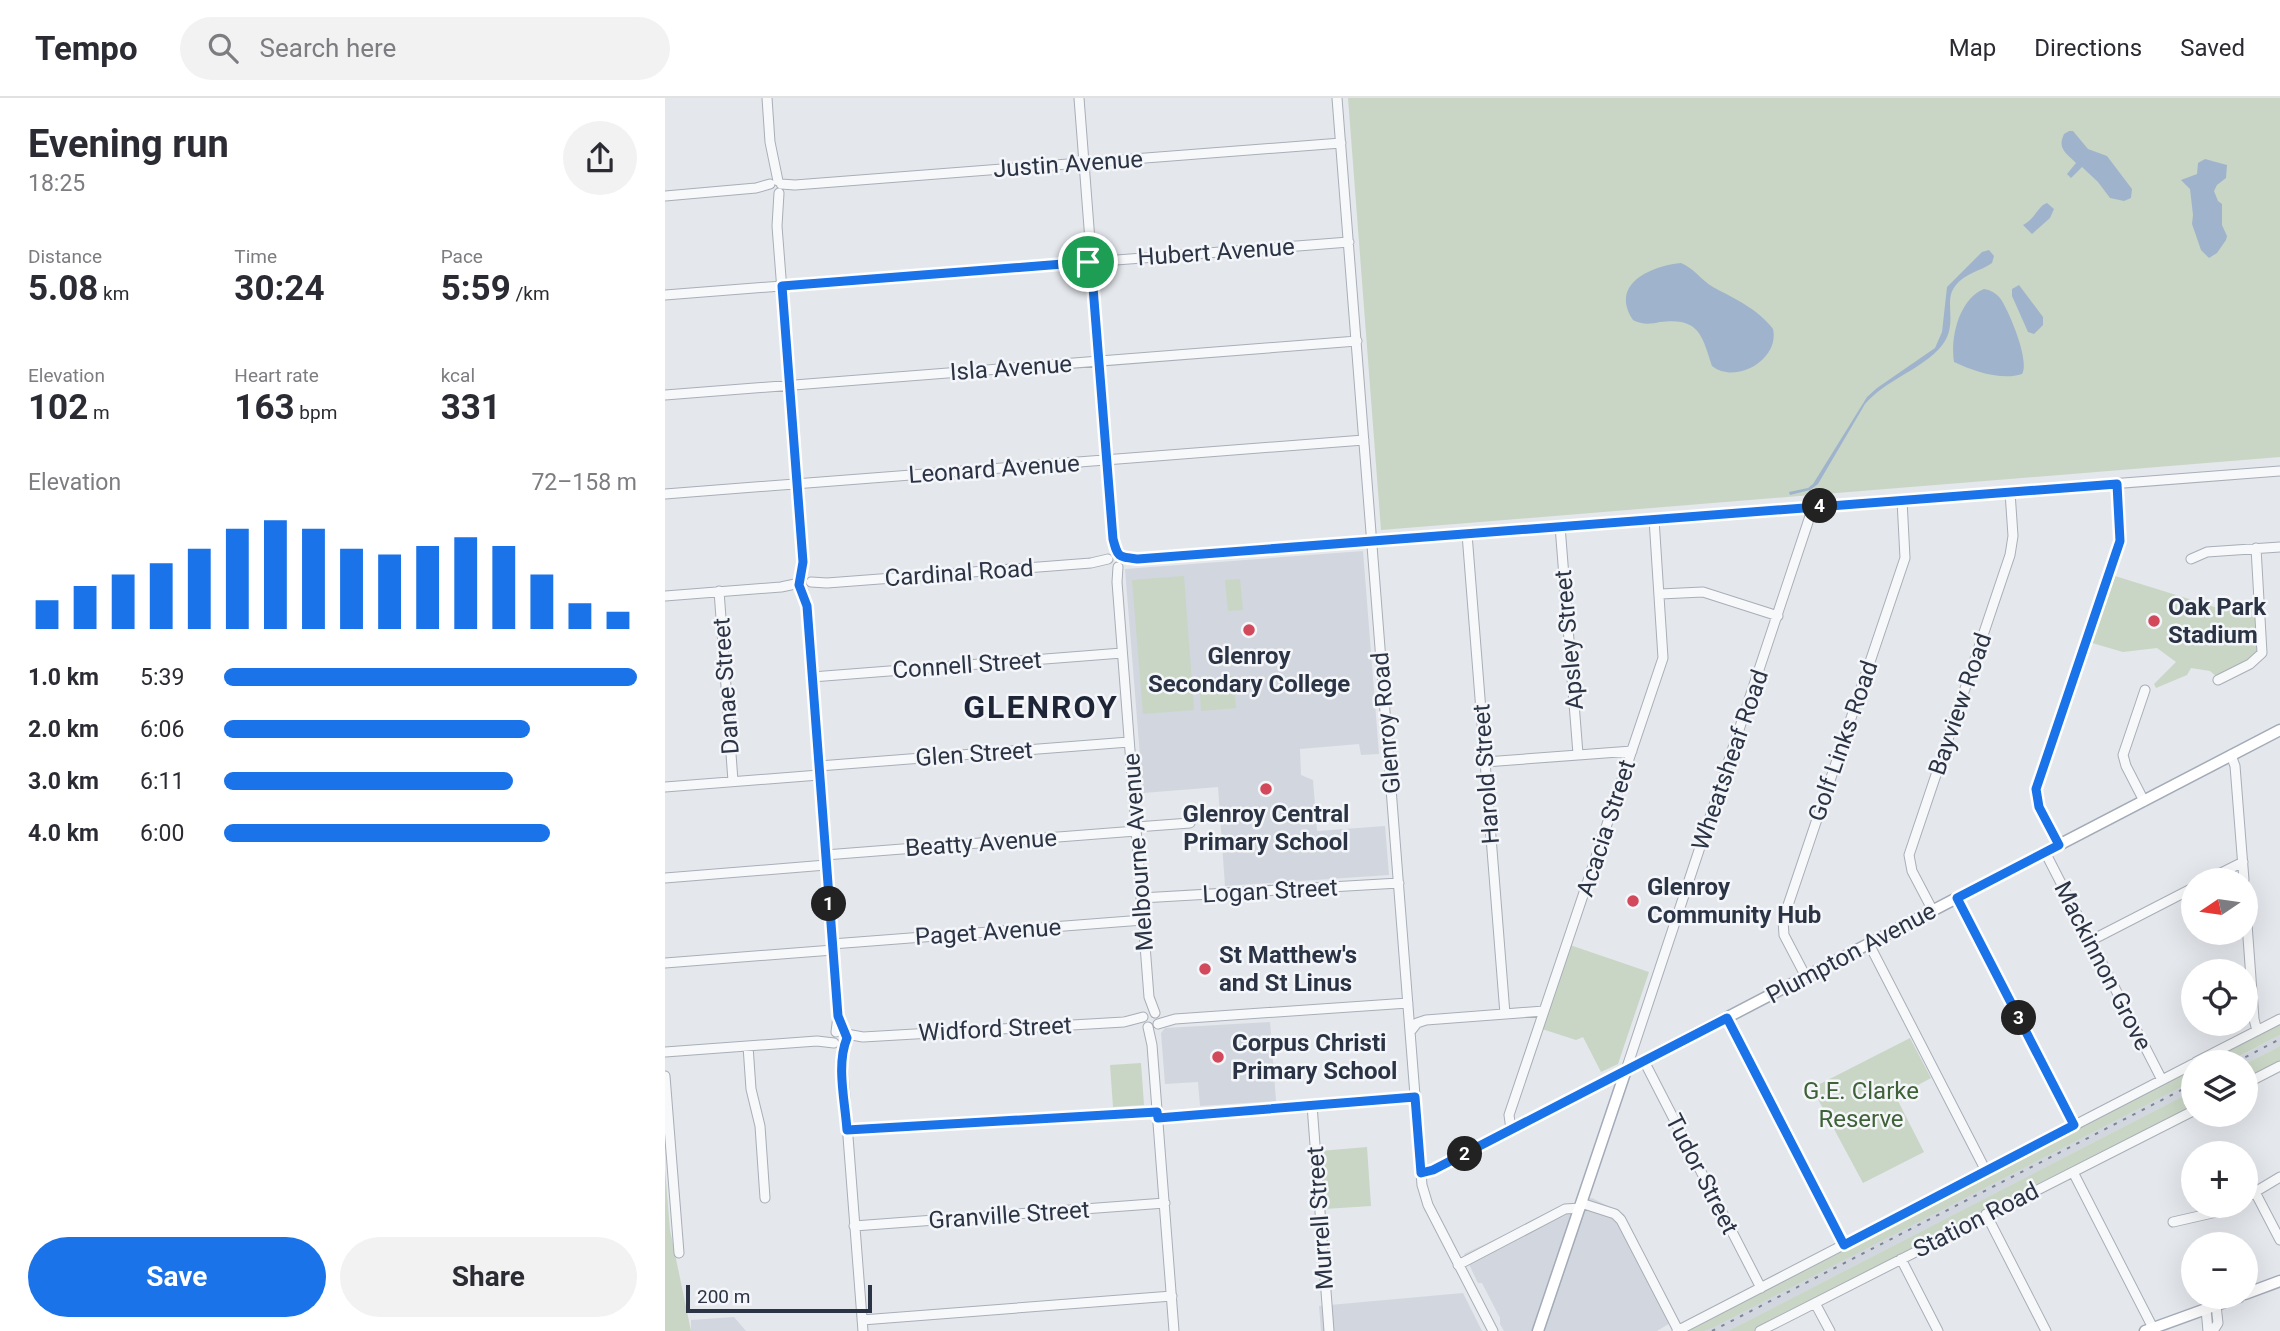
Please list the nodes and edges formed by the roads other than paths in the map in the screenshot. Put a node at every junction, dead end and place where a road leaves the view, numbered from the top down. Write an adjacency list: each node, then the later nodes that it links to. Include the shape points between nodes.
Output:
1 (767, 98): 6 (street)
2 (1079, 98): 5 (street, Melbourne Avenue)
3 (1337, 98): 4 (street, Glenroy Road)
4 (1341, 143): 5 (street, Justin Avenue); 8 (street, Glenroy Road)
5 (1084, 163): 6 (street, Justin Avenue); 9 (street, Melbourne Avenue)
6 (776, 187): 7 (street, Justin Avenue); 10 (street)
7 (665, 196)
8 (1349, 242): 9 (street, Hubert Avenue); 12 (street, Glenroy Road)
9 (1091, 262): 10 (street, Hubert Avenue); 13 (street, Melbourne Avenue)
10 (782, 286): 11 (street, Hubert Avenue); 14 (street)
11 (665, 295)
12 (1357, 341): 13 (street, Isla Avenue); 16 (street, Glenroy Road)
13 (1100, 361): 14 (street, Isla Avenue); 17 (street, Melbourne Avenue)
14 (789, 385): 15 (street, Isla Avenue); 19 (street)
15 (665, 394)
16 (1364, 440): 17 (street, Leonard Avenue); 28 (street, Glenroy Road)
17 (1107, 460): 19 (street, Leonard Avenue); 32 (street, Melbourne Avenue)
18 (2280, 471): 20 (street, Cardinal Road)
19 (797, 484): 22 (street, Leonard Avenue); 33 (street)
20 (2117, 484): 21 (street, Cardinal Road); 54 (street, via 2120,541 2036,789 2039,807)
21 (2010, 492): 23 (street, Cardinal Road); 65 (street, Bayview Road, via 2010,555 1909,855 1912,871)
22 (665, 494)
23 (1902, 500): 24 (street, Cardinal Road); 71 (street, Golf Links Road, via 1905,558 1783,919 1784,935)
24 (1814, 507): 25 (street, Cardinal Road); 37 (street, Wheatsheaf Road)
25 (1654, 519): 26 (street, Cardinal Road); 35 (street, Acacia Street)
26 (1560, 526): 27 (street, Cardinal Road); 45 (street, Apsley Street)
27 (1467, 534): 28 (street, Cardinal Road); 47 (street, Harold Street)
28 (1372, 541): 32 (street, Cardinal Road); 61 (street, Glenroy Road)
29 (2280, 547): 30 (street)
30 (2256, 548): 31 (street, via 2207,552); 40 (street, via 2262,653)
31 (2191, 559)
32 (1115, 561): 33 (street, Cardinal Road); 38 (street, Melbourne Avenue)
33 (805, 585): 34 (street, Cardinal Road); 39 (street)
34 (719, 592): 36 (street, Cardinal Road); 49 (street, Danae Street)
35 (1660, 594): 37 (street, via 1703,592); 44 (street, Acacia Street, via 1664,653)
36 (665, 596)
37 (1778, 616): 87 (street, Wheatsheaf Road)
38 (1122, 653): 39 (street, Connell Street); 43 (street, Melbourne Avenue)
39 (812, 677): 48 (street)
40 (2218, 680)
41 (2145, 690): 51 (street, via 2123,755)
42 (2280, 730): 46 (main road, Plumpton Avenue)
43 (1129, 742): 48 (street, Glen Street); 53 (street, Melbourne Avenue)
44 (1632, 751): 45 (street); 73 (street, Acacia Street)
45 (1578, 754): 47 (street)
46 (2231, 755): 51 (main road, Plumpton Avenue); 57 (street)
47 (1485, 762): 74 (street, Harold Street)
48 (819, 770): 49 (street, Glen Street); 56 (street)
49 (733, 781): 50 (street, Glen Street)
50 (665, 787)
51 (2144, 800): 54 (main road, Plumpton Avenue)
52 (1190, 823): 53 (street, Beatty Avenue)
53 (1136, 829): 56 (street, Beatty Avenue); 63 (street, Melbourne Avenue)
54 (2059, 845): 55 (main road, Plumpton Avenue)
55 (2045, 852): 64 (main road, Plumpton Avenue); 67 (street, Mackinnon Grove)
56 (826, 860): 60 (street, Beatty Avenue); 69 (street)
57 (2243, 862): 58 (street); 59 (street)
58 (2231, 868)
59 (2243, 868)
60 (665, 878)
61 (1399, 883): 63 (street, Logan Street); 72 (street, Glenroy Road)
62 (2181, 894): 67 (street)
63 (1141, 898): 66 (street, Melbourne Avenue)
64 (1957, 898): 65 (main road, Plumpton Avenue); 96 (street)
65 (1933, 911): 68 (main road, Plumpton Avenue)
66 (1143, 920): 69 (street, Paget Avenue); 77 (street, Melbourne Avenue)
67 (2090, 941): 91 (street, Mackinnon Grove)
68 (1869, 944): 71 (main road, Plumpton Avenue); 99 (street)
69 (833, 947): 70 (street, Paget Avenue); 81 (street)
70 (665, 963)
71 (1806, 976): 75 (main road, Plumpton Avenue)
72 (1408, 1003): 77 (street, Widford Street); 79 (street, Glenroy Road)
73 (1544, 1011): 74 (street); 97 (street, Acacia Street, via 1508,1118)
74 (1505, 1014): 79 (street, via 1426,1020)
75 (1727, 1018): 85 (main road, Plumpton Avenue); 113 (street)
76 (2280, 1019): 78 (street)
77 (1151, 1020): 81 (street, Widford Street); 94 (street, Melbourne Avenue)
78 (2258, 1030)
79 (1409, 1032): 92 (street, Glenroy Road)
80 (2247, 1036): 83 (street)
81 (840, 1039): 82 (street, Widford Street); 98 (street)
82 (748, 1046): 84 (street, Widford Street); 104 (street)
83 (2220, 1050)
84 (665, 1052)
85 (1644, 1061): 87 (main road, Plumpton Avenue); 118 (street, Tudor Street)
86 (2280, 1066): 90 (street)
87 (1626, 1070): 97 (street, Plumpton Avenue); 107 (main road, Wheatsheaf Road)
88 (2181, 1070): 91 (street)
89 (665, 1076): 114 (street)
90 (2258, 1077)
91 (2162, 1080): 96 (street)
92 (1415, 1097): 93 (street); 101 (street, Glenroy Road)
93 (1312, 1105): 94 (street); 128 (street, Murrell Street)
94 (1158, 1115): 98 (street); 106 (street, Melbourne Avenue)
95 (2181, 1117): 100 (street, Station Road)
96 (2074, 1125): 99 (street)
97 (1511, 1129): 101 (street, Plumpton Avenue)
98 (847, 1130): 111 (street)
99 (1986, 1171): 113 (street)
100 (2073, 1171): 108 (street, Station Road); 125 (street)
101 (1421, 1173): 116 (street, Glenroy Road, via 1425,1199)
102 (2280, 1177): 103 (street)
103 (2258, 1190)
104 (765, 1198)
105 (2258, 1198): 112 (street)
106 (1165, 1203): 111 (street, Granville Street); 120 (street, Melbourne Avenue)
107 (1580, 1206): 116 (street, via 1565,1209); 130 (main road, Wheatsheaf Road); 131 (street, via 1615,1214 1621,1220)
108 (1986, 1214): 115 (street, Station Road); 135 (street)
109 (2193, 1218): 110 (street)
110 (2173, 1223)
111 (854, 1227): 124 (street)
112 (2280, 1241)
113 (1844, 1245): 118 (street)
114 (679, 1252)
115 (1901, 1258): 121 (street, Station Road); 134 (street)
116 (1458, 1265): 129 (street, Glenroy Road)
117 (2280, 1282): 119 (main road)
118 (1761, 1288): 131 (street)
119 (2258, 1290)
120 (1172, 1296): 124 (street); 127 (street, Melbourne Avenue)
121 (1815, 1303): 132 (street, Station Road); 133 (street)
122 (2205, 1309): 125 (main road)
123 (2211, 1309): 136 (street)
124 (862, 1320): 126 (street)
125 (2149, 1329)
126 (863, 1331)
127 (1174, 1331)
128 (1329, 1331)
129 (1493, 1331)
130 (1538, 1331)
131 (1678, 1331)
132 (1760, 1331)
133 (1830, 1331)
134 (1938, 1331)
135 (2046, 1331)
136 (2211, 1331)

